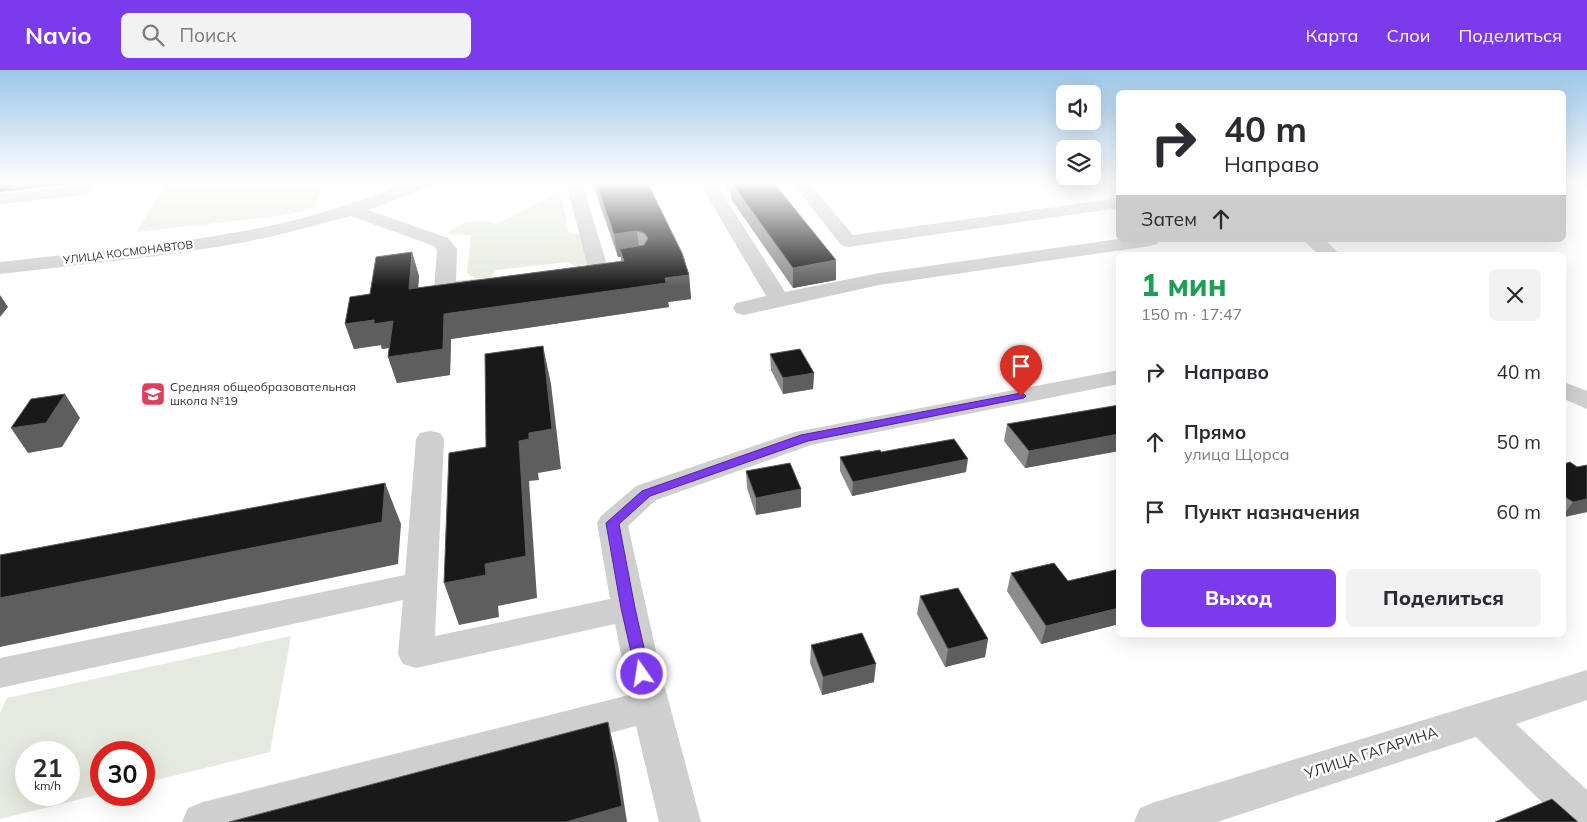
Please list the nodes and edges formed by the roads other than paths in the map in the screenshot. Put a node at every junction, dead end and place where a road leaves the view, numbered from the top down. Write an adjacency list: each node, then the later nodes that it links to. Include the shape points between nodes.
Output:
1 (327, 217): 13 (street, УЛИЦА КОСМОНАВТОВ, via 230,238)
2 (372, 217): 15 (street, via 441,242 447,249 445,289)
3 (583, 217): 14 (street)
4 (728, 217): 16 (street)
5 (829, 217): 12 (street)
6 (1029, 217): 12 (street)
7 (1045, 217): 10 (street)
8 (1136, 242): 10 (street)
9 (1315, 242): 11 (street)
10 (1086, 249): 12 (street)
11 (1327, 252)
12 (864, 260): 16 (street)
13 (0, 268)
14 (597, 268)
15 (493, 282)
16 (779, 300): 17 (street)
17 (744, 308)
18 (1116, 378): 23 (street, via 805,438 646,493 612,523)
19 (1566, 389): 20 (street)
20 (1587, 402)
21 (430, 439): 22 (street)
22 (421, 584): 23 (street, via 416,654); 24 (street)
23 (628, 608): 26 (street)
24 (0, 673)
25 (1587, 685): 27 (street, УЛИЦА ГАГАРИНА)
26 (650, 706): 29 (street); 30 (street)
27 (1482, 718): 28 (street); 31 (street, УЛИЦА ГАГАРИНА)
28 (1587, 818)
29 (203, 822)
30 (680, 822)
31 (1155, 822)

